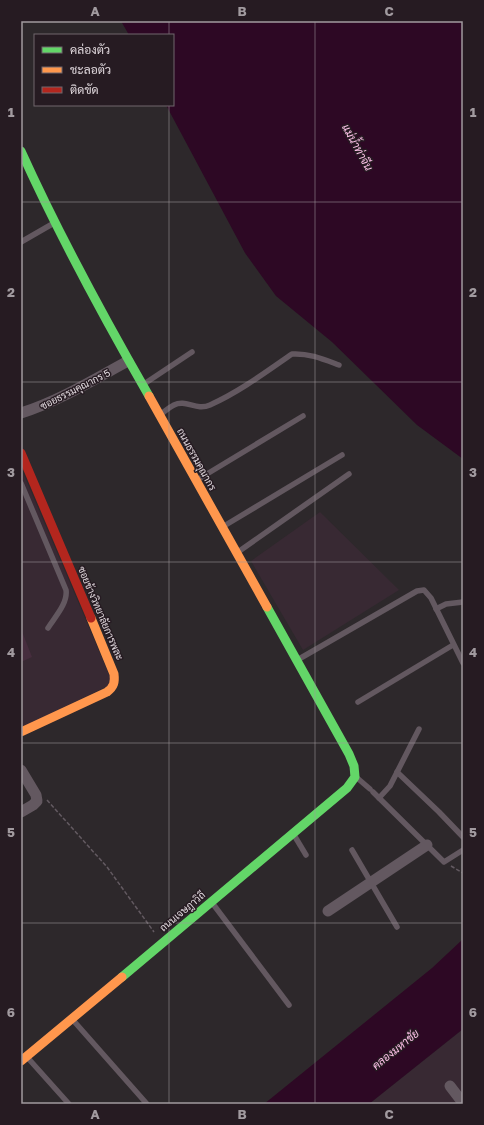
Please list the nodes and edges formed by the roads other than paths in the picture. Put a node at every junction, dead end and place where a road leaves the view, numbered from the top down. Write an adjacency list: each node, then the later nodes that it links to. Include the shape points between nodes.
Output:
1 (21, 151): 2 (street, ถนนธรรมคุณากร)
2 (54, 223): 3 (lane); 5 (street, ถนนธรรมคุณากร)
3 (21, 242)
4 (192, 352): 7 (lane)
5 (128, 361): 7 (street, ถนนธรรมคุณากร); 8 (street, ซอยธรรมคุณากร 5, via 78,389 43,406)
6 (339, 365): 9 (lane, via 316,356 292,354 211,405 197,408 183,403 174,405)
7 (142, 385): 9 (street, ถนนธรรมคุณากร)
8 (21, 413)
9 (160, 415): 14 (street, ถนนธรรมคุณากร)
10 (303, 416): 14 (lane)
11 (21, 453): 26 (street, ซอยข้างวิทยาลัยการพละ, via 115,679 113,688 107,692)
12 (342, 455): 16 (lane)
13 (349, 474): 17 (lane)
14 (197, 480): 16 (street, ถนนธรรมคุณากร)
15 (21, 483): 20 (lane, via 66,590 67,596)
16 (222, 527): 17 (street, ถนนธรรมคุณากร)
17 (236, 553): 22 (street, ถนนธรรมคุณากร)
18 (463, 602): 19 (lane, via 446,604)
19 (436, 609): 21 (lane); 22 (lane, via 427,592 417,591)
20 (48, 628)
21 (454, 645): 23 (lane); 24 (lane)
22 (296, 661): 29 (street, ถนนธรรมคุณากร, via 352,760)
23 (463, 663)
24 (358, 702)
25 (420, 729): 28 (lane)
26 (21, 732)
27 (21, 770): 31 (street, via 37,801)
28 (397, 772): 30 (lane, via 390,786); 33 (lane)
29 (355, 777): 30 (lane); 32 (street, ถนนเจษฎาวิถี, via 347,788)
30 (379, 798): 34 (lane)
31 (21, 812)
32 (293, 834): 37 (lane); 39 (street, ถนนเจษฎาวิถี)
33 (463, 837)
34 (427, 844): 36 (lane, via 444,862); 38 (street)
35 (352, 850): 38 (lane)
36 (463, 850)
37 (306, 855)
38 (371, 883): 40 (street); 41 (lane)
39 (211, 902): 42 (lane); 43 (street, ถนนเจษฎาวิถี)
40 (328, 911)
41 (397, 926)
42 (289, 1005)
43 (72, 1018): 44 (street, ถนนเจษฎาวิถี); 48 (lane)
44 (24, 1059): 47 (lane)
45 (450, 1086): 46 (street)
46 (463, 1103)
47 (69, 1104)
48 (147, 1104)

